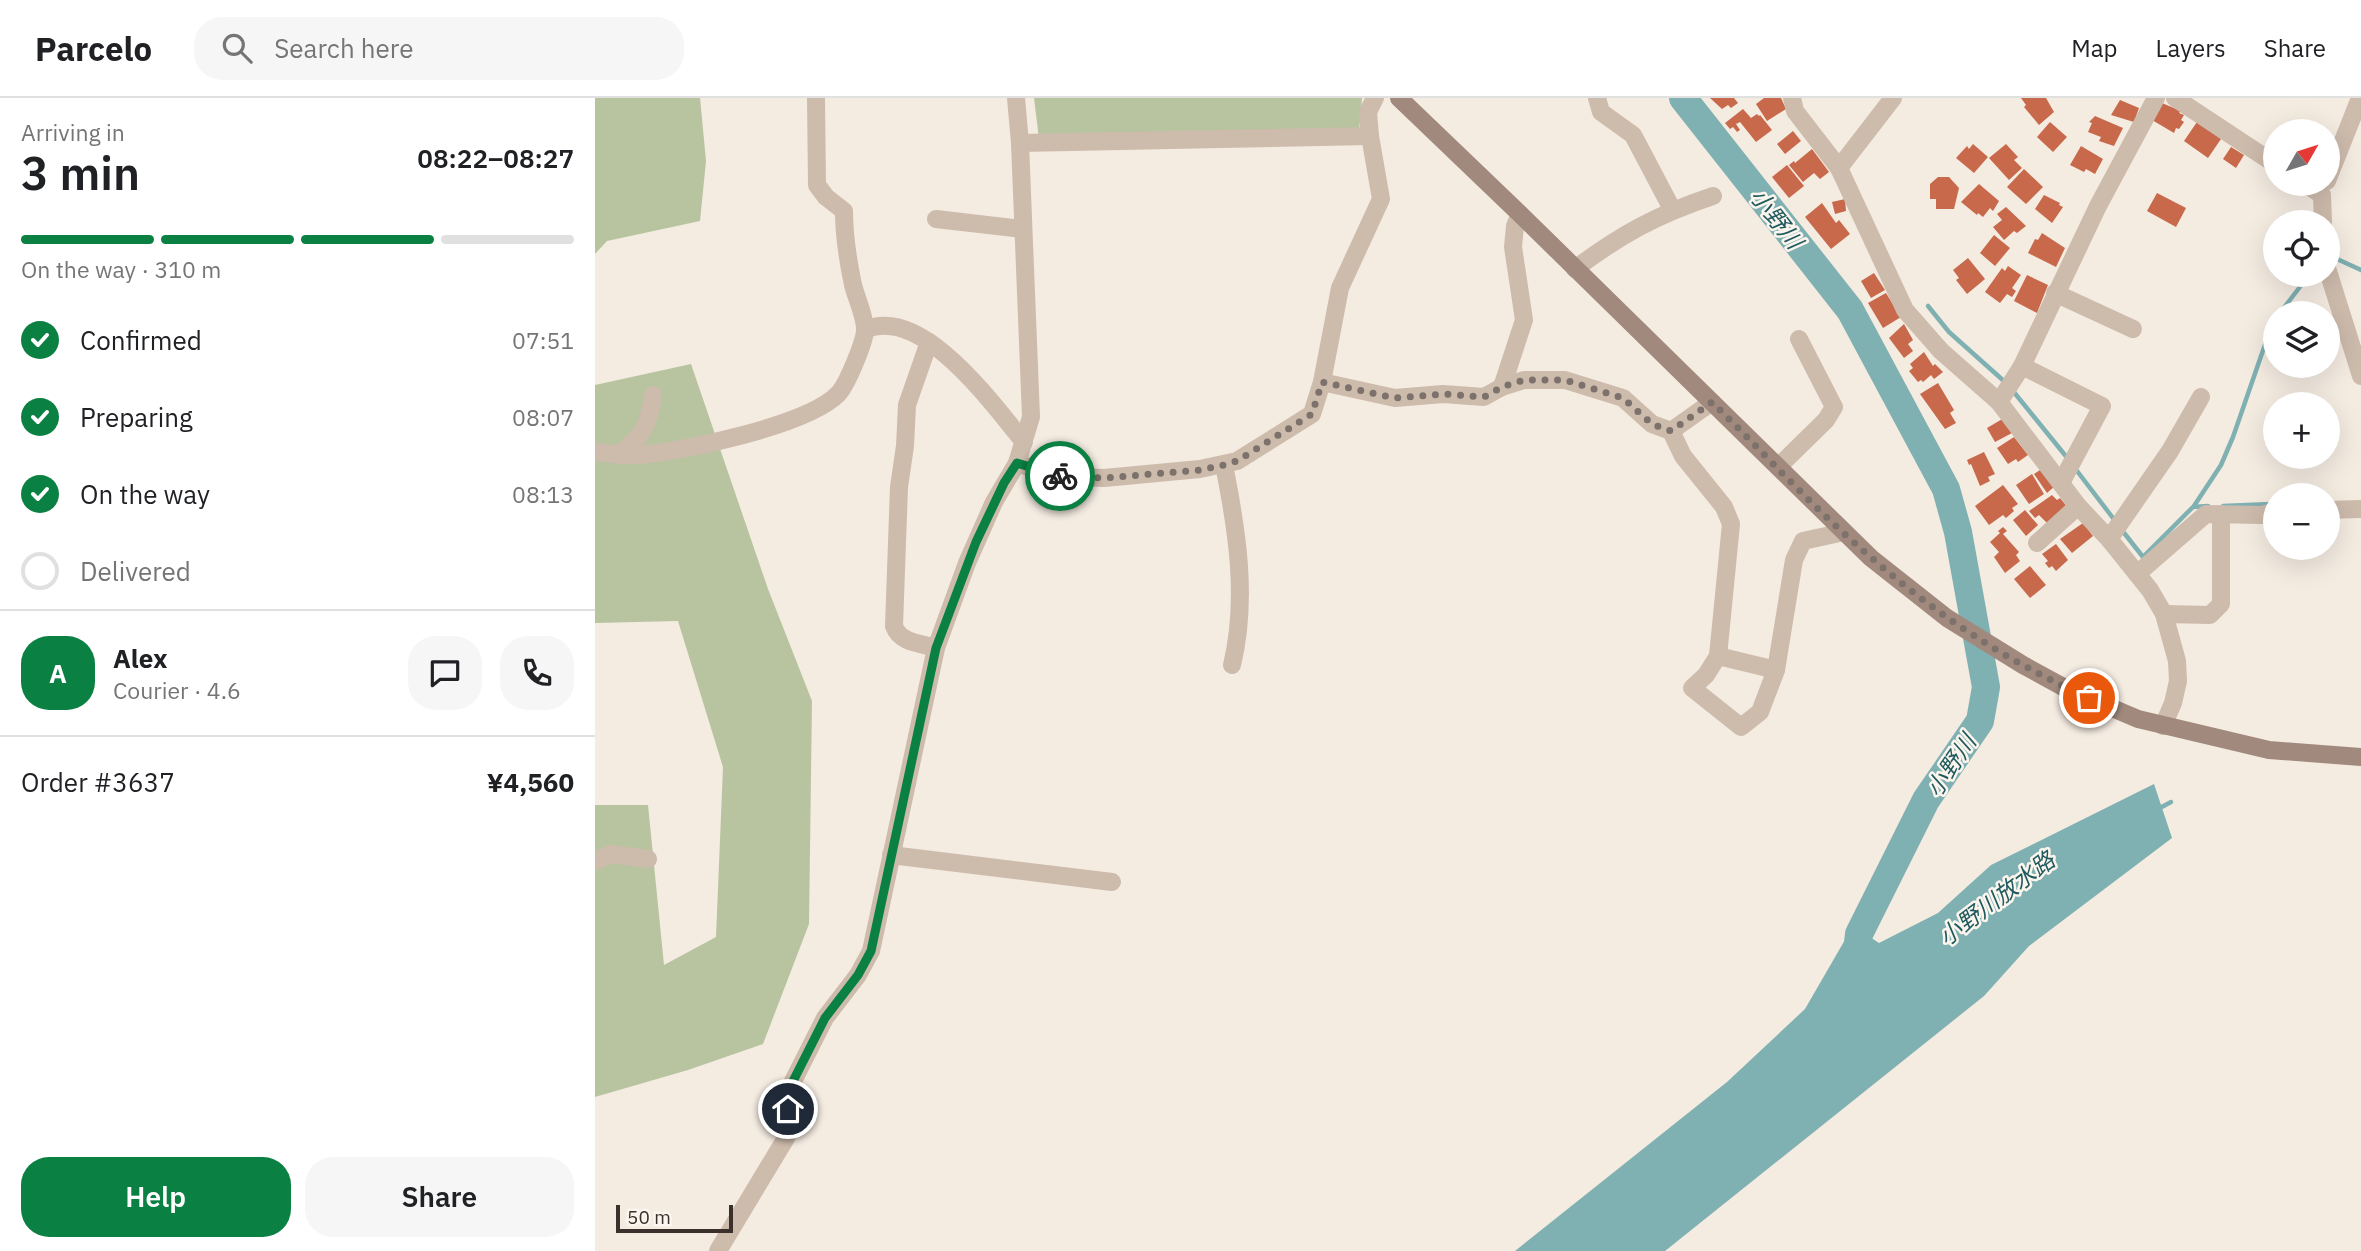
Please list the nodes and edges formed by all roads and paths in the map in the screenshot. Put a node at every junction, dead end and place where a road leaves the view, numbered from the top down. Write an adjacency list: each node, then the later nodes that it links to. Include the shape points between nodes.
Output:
1 (816, 98): 25 (street, via 817,185 844,211 853,283)
2 (1016, 98): 12 (street)
3 (1375, 98): 11 (street, via 1369,112)
4 (1399, 98): 18 (street)
5 (1597, 98): 17 (street, via 1601,112 1633,135)
6 (1792, 98): 15 (street, via 1795,111)
7 (1893, 98): 15 (street)
8 (2156, 98): 23 (street)
9 (2175, 98): 14 (street)
10 (2360, 98): 13 (street)
11 (1370, 136): 12 (street); 30 (street, via 1381,199 1340,288)
12 (1020, 143): 20 (street)
13 (2340, 148)
14 (2263, 156)
15 (1839, 168): 32 (street, via 1905,310 1941,351)
16 (1713, 196): 17 (street)
17 (1672, 209): 21 (street, via 1619,238)
18 (1520, 214): 21 (street); 31 (street, via 1513,247 1524,320)
19 (936, 219): 20 (street)
20 (1022, 229): 37 (street, via 1031,417)
21 (1575, 270): 35 (street)
22 (2333, 287): 29 (street)
23 (2055, 293): 24 (street); 28 (street)
24 (2133, 329)
25 (865, 330): 27 (street, via 899,327); 39 (street, via 850,375 839,393 822,407 766,428 674,451)
26 (1799, 339): 42 (street, via 1834,407 1826,421)
27 (929, 342): 37 (street, via 964,372); 54 (street, via 907,405 894,626 902,638)
28 (2021, 366): 32 (street); 43 (street, via 2102,406)
29 (2361, 376)
30 (1322, 382): 31 (street, via 1395,398 1484,397); 41 (street, via 1312,414)
31 (1502, 387): 36 (street, via 1524,380 1565,380 1623,398 1652,424)
32 (2006, 391): 43 (street)
33 (653, 395): 39 (street, via 642,433)
34 (2201, 397): 50 (street)
35 (1712, 402): 36 (street); 42 (street)
36 (1671, 431): 55 (street, via 1731,524)
37 (1024, 442): 40 (street)
38 (595, 452): 39 (street)
39 (618, 455)
40 (1017, 463): 41 (street, via 1055,476 1104,478); 54 (street, via 967,563)
41 (1224, 465): 56 (street, via 1238,537 1240,635)
42 (1778, 467): 49 (street)
43 (2061, 483): 44 (street)
44 (2078, 506): 50 (street); 51 (street)
45 (2361, 509): 46 (street)
46 (2340, 510)
47 (2221, 514): 48 (street); 52 (street, via 2206,514); 53 (street, via 2221,604 2210,615)
48 (2263, 515)
49 (1844, 532): 57 (street, via 1803,541 1794,560); 58 (street, via 1947,618 2007,657 2077,693)
50 (2109, 539): 52 (street)
51 (2037, 543)
52 (2137, 574): 53 (street)
53 (2164, 614): 58 (street, via 2178,681)
54 (936, 648): 60 (street)
55 (1717, 656): 57 (street); 57 (street, via 1692,688 1741,727 1759,712)
56 (1232, 665)
57 (1776, 670)
58 (2163, 726): 59 (street, via 2269,750)
59 (2361, 757)
60 (891, 855): 63 (street); 64 (street, via 871,951 825,1018 782,1103 790,1119 786,1138)
61 (648, 859): 62 (street, via 611,854)
62 (595, 861)
63 (1112, 882)
64 (718, 1251)

